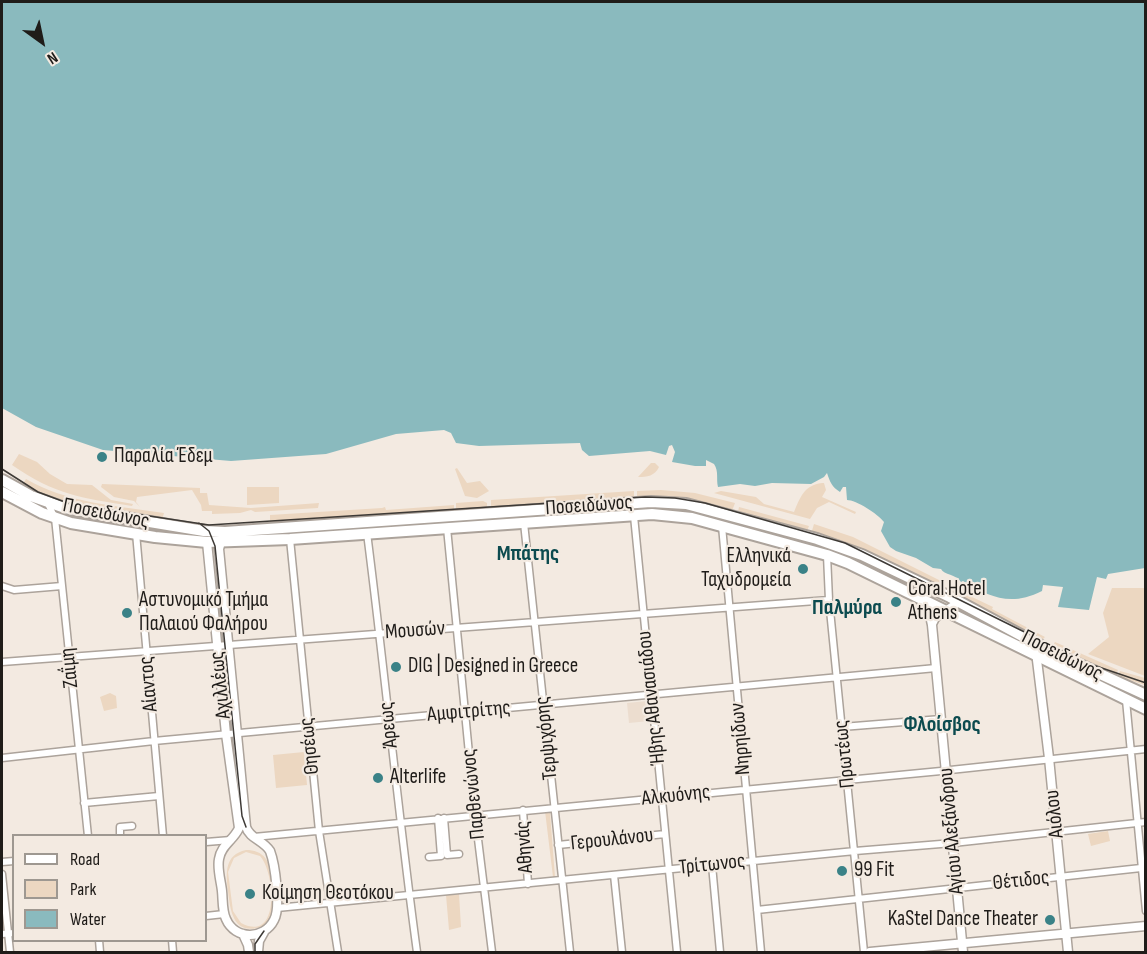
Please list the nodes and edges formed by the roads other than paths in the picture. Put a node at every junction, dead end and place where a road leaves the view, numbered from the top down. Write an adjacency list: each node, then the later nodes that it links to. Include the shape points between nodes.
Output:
1 (2, 480): 3 (highway, Ποσειδώνος)
2 (2, 492): 5 (highway, Ποσειδώνος)
3 (46, 502): 5 (street, Ζαΐμη); 19 (highway, Ποσειδώνος, via 92,514 225,532 674,503 735,516 844,548)
4 (634, 516): 6 (highway, Ποσειδώνος); 7 (highway, Ποσειδώνος, via 674,515); 22 (street, Ήβης Αθανασιάδου)
5 (55, 518): 9 (highway, Ποσειδώνος); 16 (street, Ζαΐμη)
6 (525, 523): 8 (highway, Ποσειδώνος); 23 (street, Τερψιχόρης)
7 (722, 526): 14 (highway, Ποσειδώνος); 20 (street, Νηρηίδων)
8 (447, 528): 10 (highway, Ποσειδώνος); 25 (street, Παρθενώνος)
9 (136, 533): 12 (highway, Ποσειδώνος); 31 (street, Αίαντος)
10 (367, 533): 11 (highway, Ποσειδώνος); 26 (street, Άρεως)
11 (290, 539): 13 (highway, Ποσειδώνος); 27 (street, Θησέως)
12 (207, 542): 13 (highway, Ποσειδώνος); 30 (street, Αχιλλέως)
13 (221, 542): 29 (street, Αχιλλέως)
14 (827, 555): 17 (street, Πρωτέως); 18 (highway, Ποσειδώνος)
15 (2, 586): 16 (street, via 14,590)
16 (62, 586): 32 (street, Ζαΐμη)
17 (829, 600): 20 (street, Μουσών); 37 (street, Πρωτέως)
18 (927, 602): 21 (highway, Ποσειδώνος); 24 (street, Αγίου Αλεξάνδρου)
19 (959, 602): 21 (street); 28 (highway, Ποσειδώνος)
20 (729, 607): 22 (street, Μουσών); 39 (street, Νηρηίδων)
21 (945, 611): 24 (street); 33 (highway, Ποσειδώνος)
22 (643, 614): 23 (street, Μουσών); 40 (street, Ήβης Αθανασιάδου)
23 (535, 622): 25 (street, Μουσών); 43 (street, Τερψιχόρης)
24 (932, 625): 36 (street, Αγίου Αλεξάνδρου)
25 (458, 628): 26 (street, Μουσών); 45 (street, Παρθενώνος)
26 (380, 634): 27 (street, Μουσών); 46 (street, Άρεως)
27 (300, 640): 29 (street, Μουσών); 48 (street, Θησέως)
28 (1035, 643): 33 (street, Αιόλου); 41 (highway, Ποσειδώνος)
29 (228, 645): 30 (street, Μουσών); 50 (street, Αχιλλέως)
30 (217, 646): 31 (street, Μουσών); 51 (street, Αχιλλέως)
31 (146, 651): 32 (street, Μουσών); 52 (street, Αίαντος)
32 (69, 657): 34 (street, Μουσών); 53 (street, Ζαΐμη)
33 (1036, 657): 35 (highway, Ποσειδώνος); 38 (street, Αιόλου)
34 (2, 662)
35 (1051, 664): 38 (street); 42 (highway, Ποσειδώνος)
36 (936, 668): 37 (street, Αμφιτρίτης); 47 (street, Αγίου Αλεξάνδρου)
37 (837, 677): 39 (street, Αμφιτρίτης); 49 (street, Πρωτέως)
38 (1039, 677): 57 (street, Αιόλου)
39 (736, 687): 40 (street, Αμφιτρίτης); 60 (street, Νηρηίδων)
40 (651, 695): 43 (street, Αμφιτρίτης); 62 (street, Ήβης Αθανασιάδου)
41 (1146, 695)
42 (1126, 700): 44 (highway, Ποσειδώνος); 55 (street)
43 (542, 705): 45 (street, Αμφιτρίτης); 64 (street, Τερψιχόρης)
44 (1146, 709)
45 (466, 712): 46 (street, Αμφιτρίτης); 66 (street, Παρθενώνος)
46 (388, 719): 48 (street, Αμφιτρίτης); 68 (street, Άρεως)
47 (941, 719): 49 (street); 58 (street, Αγίου Αλεξάνδρου)
48 (308, 727): 50 (street, Αμφιτρίτης); 73 (street, Θησέως)
49 (842, 727): 59 (street, Πρωτέως)
50 (238, 733): 51 (street, Αμφιτρίτης); 72 (street, Αχιλλέως)
51 (226, 734): 52 (street, Αμφιτρίτης); 72 (street, Αχιλλέως)
52 (154, 741): 53 (street, Αμφιτρίτης); 61 (street, Αίαντος)
53 (79, 749): 56 (street, Αμφιτρίτης); 63 (street, Ζαΐμη)
54 (1146, 749): 55 (street, Αλκυόνης)
55 (1130, 750): 57 (street, Αλκυόνης); 70 (street)
56 (2, 758)
57 (1049, 758): 58 (street, Αλκυόνης); 74 (street, Αιόλου)
58 (946, 770): 59 (street, Αλκυόνης); 82 (street, Αγίου Αλεξάνδρου)
59 (848, 780): 60 (street, Αλκυόνης); 84 (street, Πρωτέως)
60 (746, 789): 62 (street, Αλκυόνης); 87 (street, Νηρηίδων)
61 (159, 796): 63 (street); 77 (street, Αίαντος)
62 (661, 797): 64 (street, Αλκυόνης); 78 (street, Ήβης Αθανασιάδου)
63 (84, 803): 75 (street, Ζαΐμη)
64 (554, 807): 65 (street, Αλκυόνης); 83 (street, Τερψιχόρης)
65 (523, 810): 66 (street, Αλκυόνης); 95 (street, Αθηνάς)
66 (475, 815): 67 (street, Αλκυόνης); 96 (street, Παρθενώνος)
67 (441, 818): 68 (street, Αλκυόνης); 85 (street, via 447,855); 86 (street, via 441,856)
68 (401, 822): 73 (street, Αλκυόνης); 98 (street, Άρεως)
69 (1146, 822): 70 (street, Τρίτωνος)
70 (1137, 823): 74 (street, Τρίτωνος); 89 (street)
71 (132, 826): 76 (street, via 120,827)
72 (242, 827): 79 (street); 80 (street)
73 (320, 831): 79 (street, Αλκυόνης); 101 (street, Θησέως)
74 (1056, 831): 82 (street, Τρίτωνος); 93 (street, Αιόλου)
75 (88, 834)
76 (120, 834)
77 (163, 834)
78 (665, 834): 83 (street, Γερουλάνου); 90 (street, Ήβης Αθανασιάδου)
79 (253, 837): 80 (street, Αλκυόνης); 102 (street, via 265,844 271,855)
80 (232, 840): 81 (street, Αλκυόνης); 105 (street, via 222,849 219,862)
81 (207, 842)
82 (953, 843): 84 (street, Τρίτωνος); 97 (street, Αγίου Αλεξάνδρου)
83 (558, 845): 94 (street, Τερψιχόρης)
84 (855, 851): 87 (street, Τρίτωνος); 100 (street, Πρωτέως)
85 (459, 854)
86 (429, 857)
87 (753, 861): 88 (street, Τρίτωνος); 103 (street, Νηρηίδων)
88 (712, 865): 90 (street, Τρίτωνος); 123 (street)
89 (1142, 868): 93 (street, Θέτιδος); 104 (street)
90 (669, 870): 92 (street, Τρίτωνος); 122 (street, Ήβης Αθανασιάδου)
91 (2, 874): 99 (street)
92 (614, 875): 94 (street, Τρίτωνος); 121 (street)
93 (1061, 877): 97 (street, Θέτιδος); 111 (street, Αιόλου)
94 (562, 880): 95 (street, Τρίτωνος); 120 (street, Τερψιχόρης)
95 (528, 884): 96 (street, Τρίτωνος)
96 (484, 888): 98 (street, Τρίτωνος); 119 (street, Παρθενώνος)
97 (957, 888): 100 (street, Θέτιδος); 112 (street, Αγίου Αλεξάνδρου)
98 (409, 896): 101 (street, Τρίτωνος); 118 (street, Άρεως)
99 (3, 897): 109 (street)
100 (860, 899): 103 (street, Θέτιδος); 125 (street, Πρωτέως)
101 (330, 902): 102 (street, Τρίτωνος); 117 (street, Θησέως)
102 (278, 908): 108 (street, via 274,922)
103 (757, 910): 124 (street, Νηρηίδων)
104 (1146, 911)
105 (224, 915): 106 (street); 110 (street, via 231,927)
106 (207, 916)
107 (1146, 926): 111 (street)
108 (264, 931): 110 (street); 116 (street)
109 (8, 933): 114 (street)
110 (243, 934): 115 (street)
111 (1066, 934): 112 (street); 127 (street, Αιόλου)
112 (963, 948): 113 (street)
113 (912, 951): 126 (street)
114 (10, 952)
115 (249, 952)
116 (258, 952)
117 (338, 952)
118 (417, 952)
119 (492, 952)
120 (570, 952)
121 (622, 952)
122 (677, 952)
123 (720, 952)
124 (761, 952)
125 (864, 952)
126 (870, 952)
127 (1068, 952)

